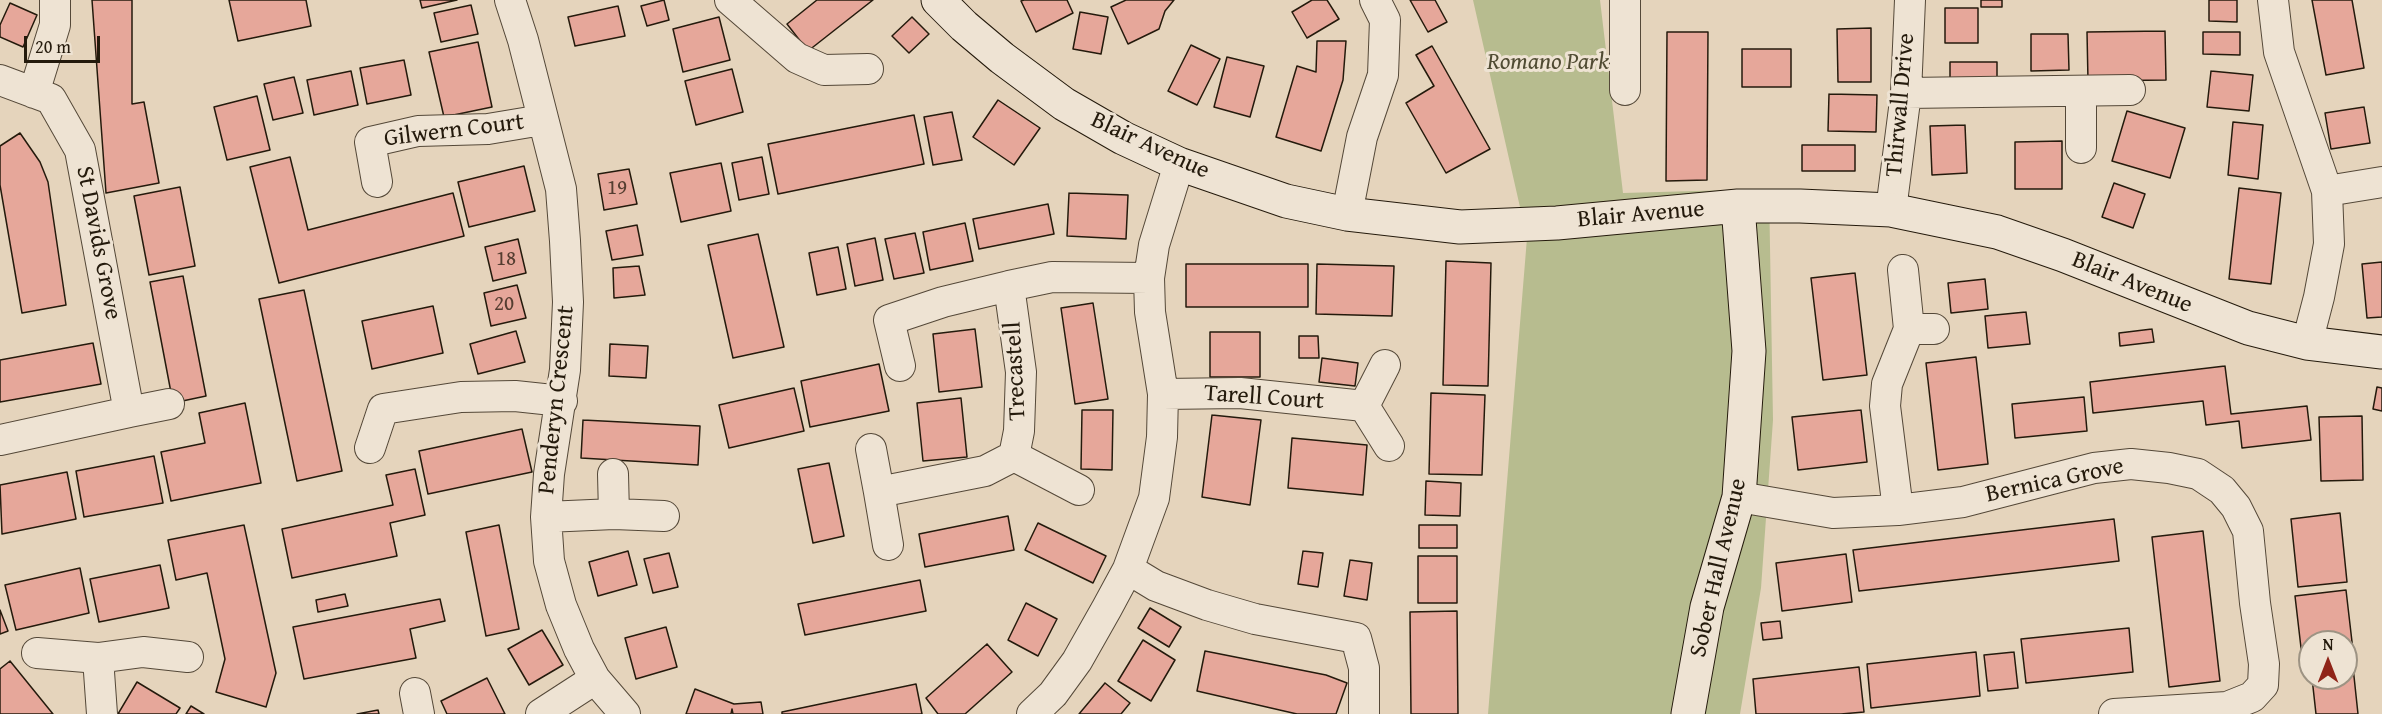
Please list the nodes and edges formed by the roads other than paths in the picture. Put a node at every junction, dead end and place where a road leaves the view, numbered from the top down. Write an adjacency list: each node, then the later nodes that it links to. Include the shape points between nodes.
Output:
1 (55, 0): 14 (street, via 55,25)
2 (730, 0): 9 (street, via 797,58 824,70)
3 (938, 0): 18 (street, Blair Avenue, via 1002,58 1064,104)
4 (1375, 0): 24 (street, via 1385,20 1383,75 1362,137)
5 (1625, 0): 11 (street)
6 (1910, 0): 15 (street, Thirwall Drive)
7 (2273, 0): 21 (street, via 2279,52)
8 (515, 1): 16 (street, Penderyn Crescent)
9 (868, 69)
10 (0, 80): 14 (street, St Davids Grove)
11 (1625, 90)
12 (2130, 90): 13 (street)
13 (2081, 91): 15 (street); 17 (street)
14 (34, 93): 36 (street, St Davids Grove, via 51,99 81,150)
15 (1906, 93): 23 (street, Thirwall Drive)
16 (542, 120): 19 (street, Gilwern Court, via 488,129 418,131 370,142); 33 (street, Penderyn Crescent, via 561,189 565,242 568,302)
17 (2081, 148)
18 (1179, 164): 24 (street, Blair Avenue, via 1286,201); 26 (street, via 1154,245)
19 (377, 182)
20 (2382, 182): 21 (street)
21 (2326, 191): 28 (street, via 2329,244)
22 (1738, 206): 23 (street, Blair Avenue); 24 (street, Blair Avenue, via 1557,223 1460,227); 45 (street, Sober Hall Avenue, via 1749,351)
23 (1891, 210): 28 (street, Blair Avenue, via 1997,232 2248,328)
24 (1347, 214)
25 (1903, 270): 46 (street, via 1922,329 1887,384 1885,406)
26 (1149, 278): 27 (street, Trecastell, via 1052,277); 32 (street, via 1150,312)
27 (1009, 286): 31 (street, Trecastell, via 889,320); 41 (street, Trecastell, via 1020,372 1019,432)
28 (2307, 343): 29 (street, Blair Avenue)
29 (2382, 352)
30 (1385, 365): 35 (street)
31 (900, 366)
32 (1163, 394): 35 (street, Tarell Court, via 1240,393); 51 (street, via 1154,498)
33 (562, 401): 39 (street, via 515,396 461,397 383,409); 48 (street, Penderyn Crescent)
34 (169, 404): 36 (street)
35 (1364, 406): 38 (street)
36 (129, 412): 37 (street)
37 (0, 440)
38 (1389, 446)
39 (370, 448)
40 (871, 449): 44 (street)
41 (1014, 456): 43 (street, Trecastell); 44 (street, Trecastell, via 985,471)
42 (613, 474): 47 (street)
43 (1079, 490)
44 (879, 492): 50 (street)
45 (1739, 497): 46 (street, Bernica Grove, via 1833,513); 61 (street, Sober Hall Avenue, via 1707,608)
46 (1898, 510): 62 (street, Bernica Grove, via 1964,502 2094,468 2131,464 2198,474 2222,490 2248,531 2264,664 2263,685 2252,697 2227,707)
47 (614, 514): 48 (street); 49 (street)
48 (546, 516): 55 (street, Penderyn Crescent, via 549,561 561,605)
49 (664, 516)
50 (888, 544)
51 (1128, 569): 59 (street, via 1077,661 1053,694); 60 (street, via 1156,586 1208,605 1356,638 1364,668)
52 (37, 653): 54 (street)
53 (188, 657): 54 (street, via 143,652)
54 (98, 658): 56 (street)
55 (595, 679): 57 (street); 58 (street, Penderyn Crescent)
56 (102, 714)
57 (541, 714)
58 (625, 714)
59 (1032, 714)
60 (1364, 714)
61 (1688, 714)
62 (2114, 714)

